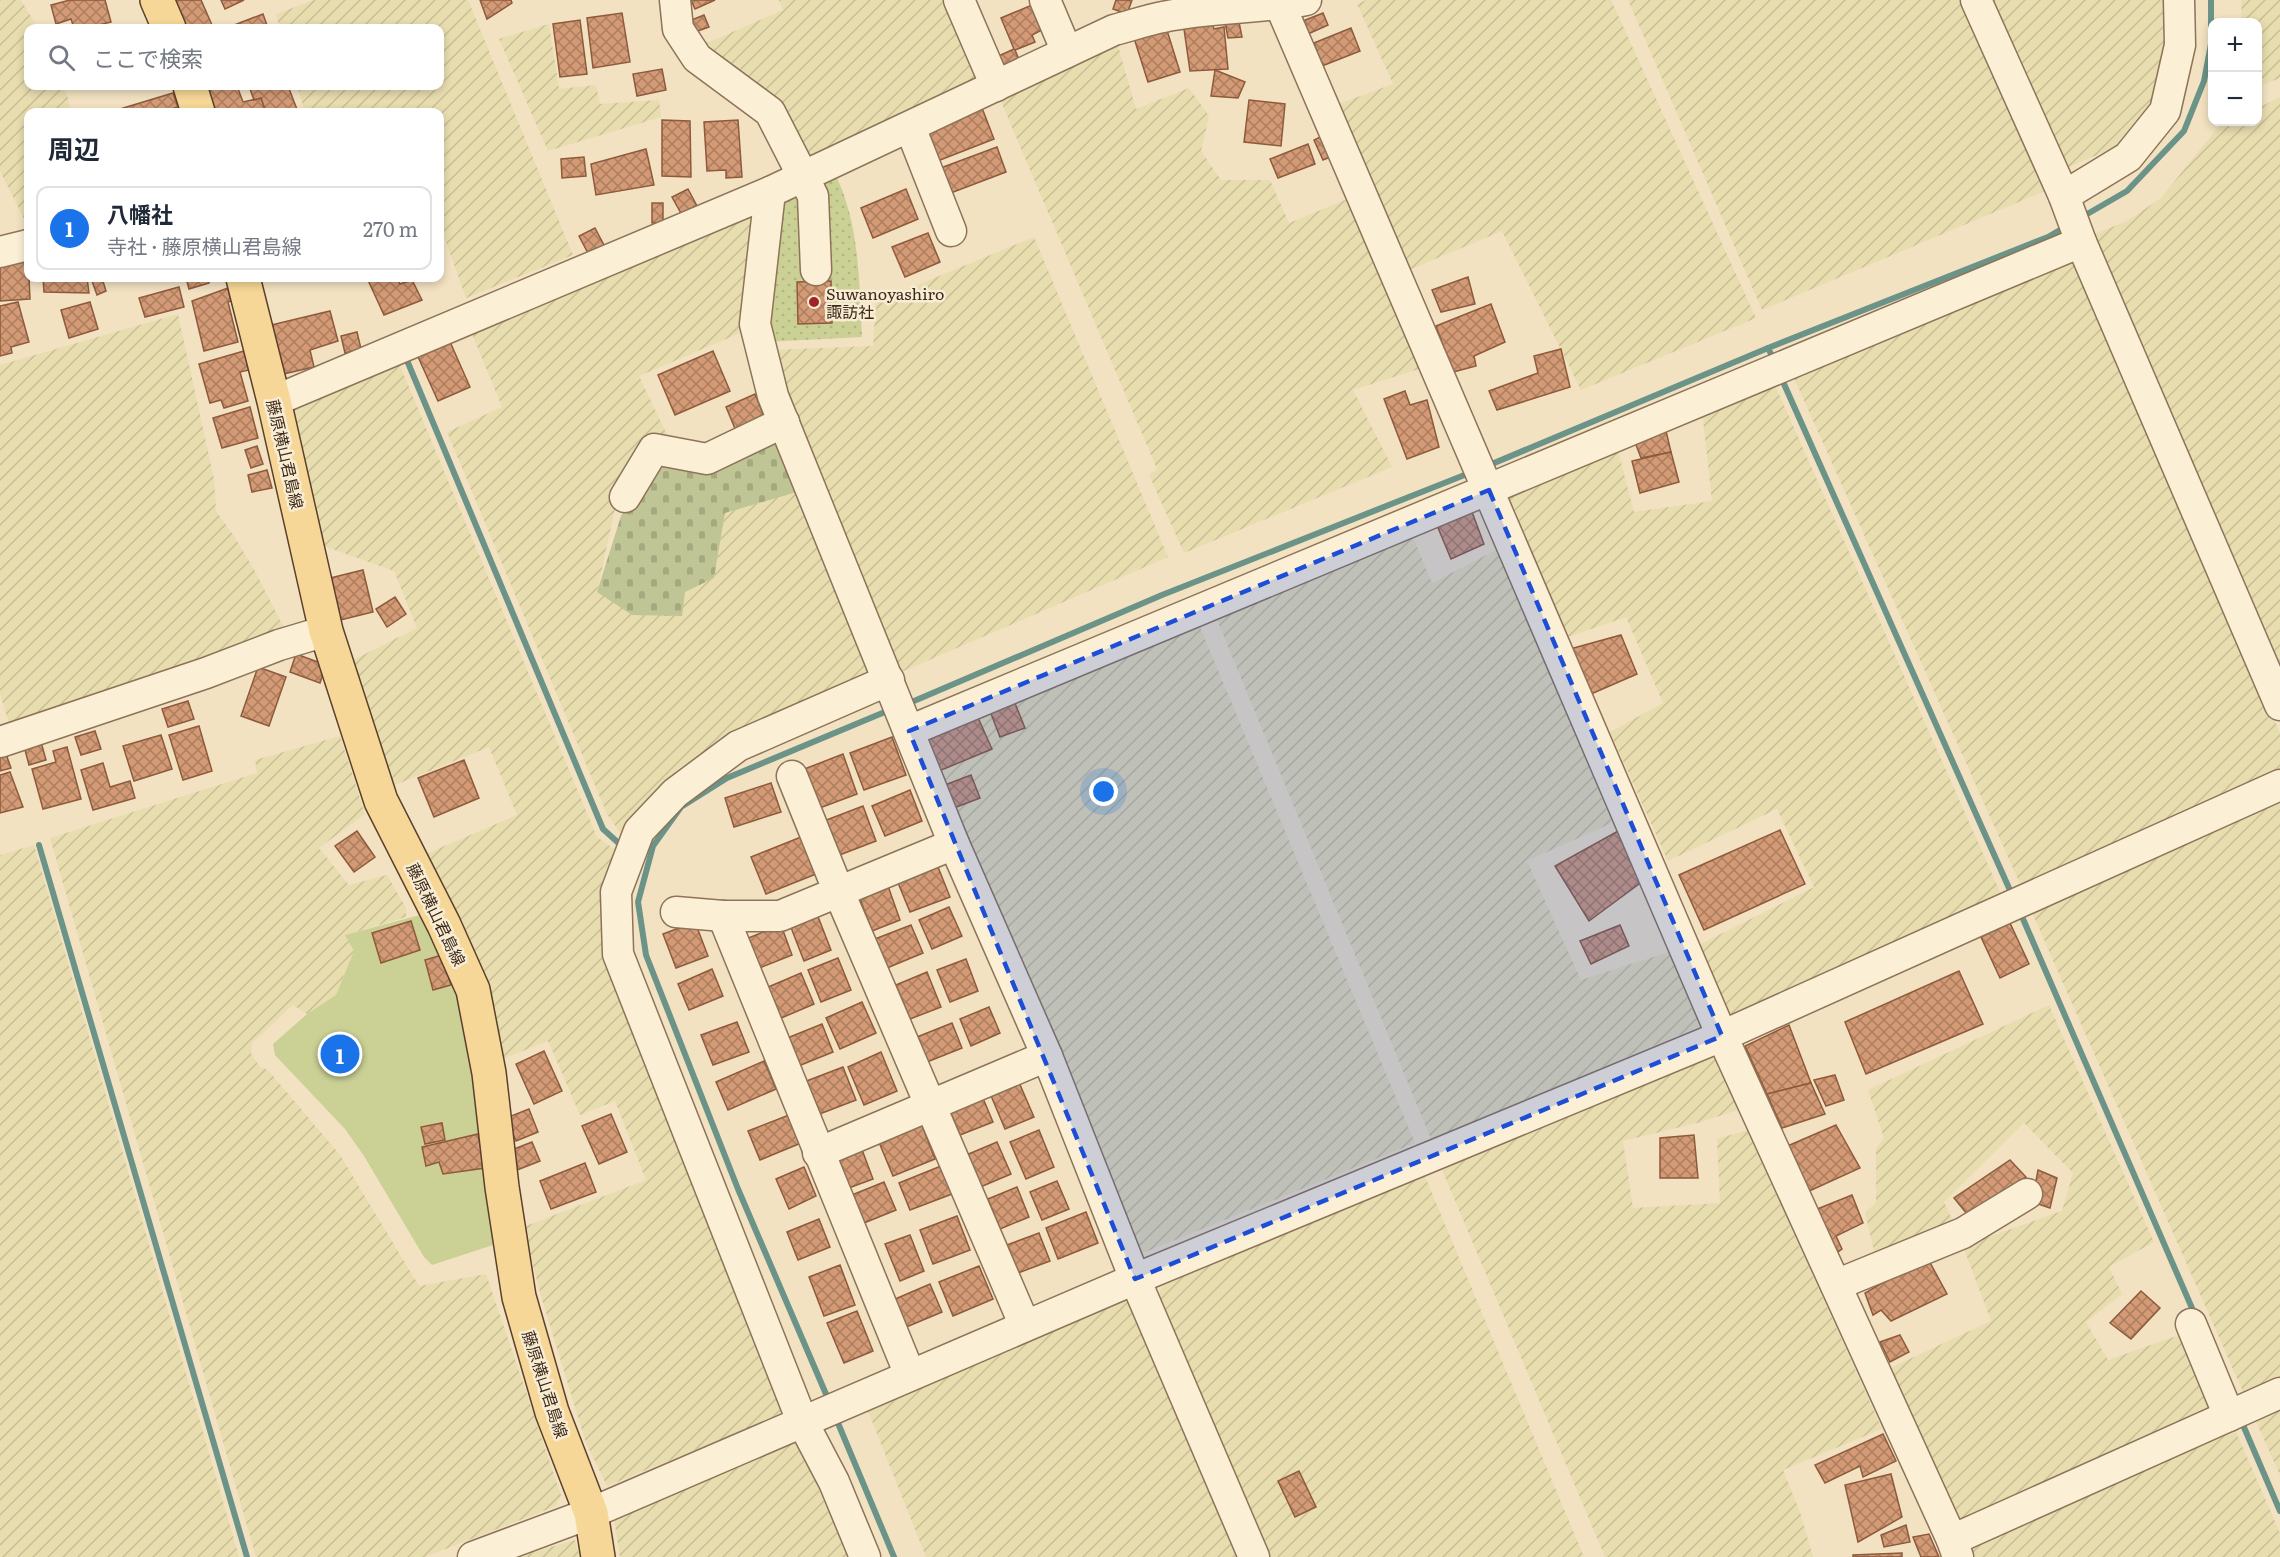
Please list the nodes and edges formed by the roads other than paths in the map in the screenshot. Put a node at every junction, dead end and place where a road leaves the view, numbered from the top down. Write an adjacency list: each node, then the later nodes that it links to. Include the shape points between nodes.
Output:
1 (157, 0): 8 (main road)
2 (675, 0): 14 (street, via 678,29 697,58 770,112)
3 (959, 0): 10 (street)
4 (1045, 0): 9 (street)
5 (1976, 0): 16 (street)
6 (2179, 0): 16 (street, via 2180,45 2165,111 2128,157)
7 (1288, 2): 9 (street, via 1164,17 1114,30); 25 (street)
8 (167, 24)
9 (1067, 52): 10 (street)
10 (996, 86): 13 (street)
11 (191, 90): 12 (main road)
12 (197, 108)
13 (910, 127): 14 (street); 17 (street)
14 (803, 178): 15 (street); 21 (street, via 813,196)
15 (770, 192): 23 (street); 24 (street, via 755,324 773,396)
16 (2064, 196): 18 (street)
17 (951, 231)
18 (2081, 242): 25 (street); 29 (street)
19 (24, 246): 20 (street)
20 (0, 252)
21 (816, 270)
22 (244, 282): 23 (main road, 藤原横山君島線)
23 (274, 401): 27 (main road, 藤原横山君島線)
24 (784, 422): 26 (street, via 707,459 654,449); 28 (street)
25 (1489, 490): 30 (street); 38 (street)
26 (625, 497)
27 (326, 631): 31 (street); 51 (main road, 藤原横山君島線, via 381,801 473,990 489,1073 519,1297 552,1412)
28 (889, 680): 30 (street); 50 (street, via 738,746 675,793 639,831 616,892 618,954)
29 (2280, 705)
30 (908, 726): 34 (street)
31 (0, 742)
32 (792, 776): 35 (street)
33 (2280, 785): 38 (street)
34 (954, 844): 35 (street); 39 (street)
35 (838, 890): 37 (street, via 780,916); 40 (street)
36 (676, 912): 37 (street)
37 (723, 916): 41 (street)
38 (1722, 1036): 43 (street); 44 (street)
39 (1047, 1056): 40 (street); 43 (street)
40 (929, 1106): 41 (street); 46 (street)
41 (818, 1153): 47 (street)
42 (2027, 1194): 44 (street, via 1964,1233)
43 (1135, 1279): 46 (street); 56 (street)
44 (1836, 1285): 52 (street)
45 (2191, 1324): 49 (street)
46 (1025, 1326): 47 (street)
47 (910, 1375): 50 (street)
48 (2280, 1393): 49 (street)
49 (2229, 1416): 52 (street)
50 (802, 1421): 51 (street); 55 (street, via 834,1482)
51 (591, 1513): 53 (street); 54 (main road, 藤原横山君島線)
52 (1955, 1548)
53 (473, 1557)
54 (598, 1557)
55 (865, 1557)
56 (1254, 1557)

